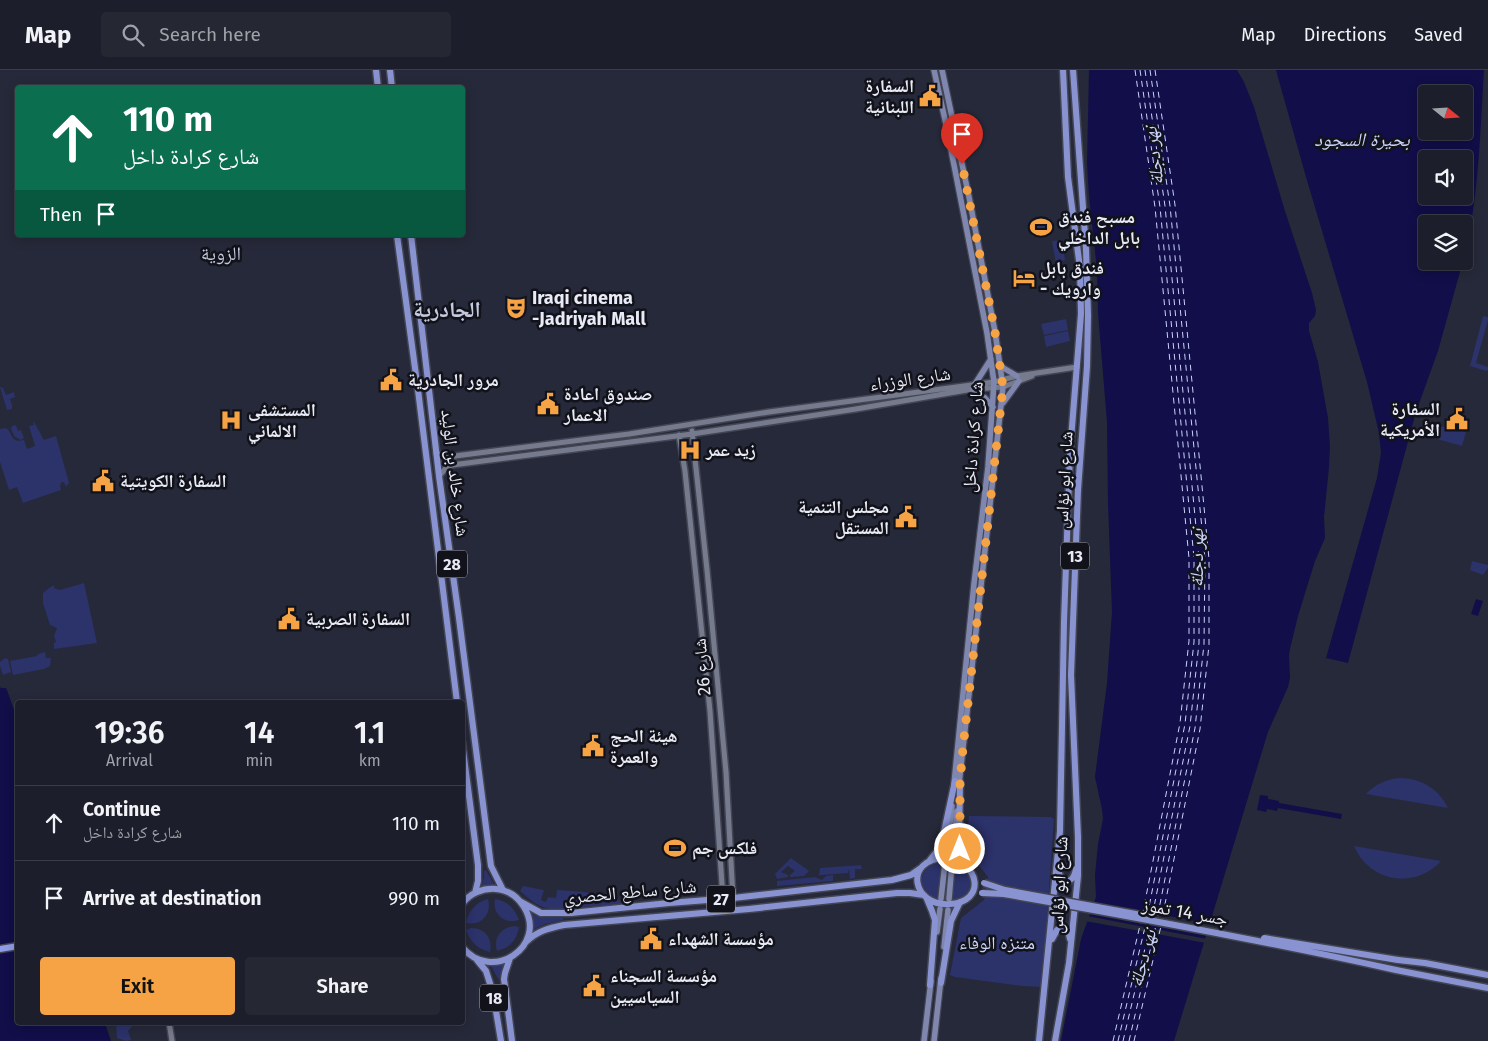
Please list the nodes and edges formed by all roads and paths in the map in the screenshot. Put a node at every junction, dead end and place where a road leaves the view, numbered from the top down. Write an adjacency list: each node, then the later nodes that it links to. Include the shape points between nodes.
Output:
1 (376, 70): 7 (main road)
2 (390, 70): 8 (main road)
3 (934, 70): 11 (main road, شارع كرادة داخل)
4 (942, 70): 12 (main road, شارع كرادة داخل)
5 (1063, 70): 13 (main road, شارع ابو نؤاس / 13, via 1068,177 1081,281)
6 (1073, 70): 39 (main road, شارع ابو نؤاس / 13, via 1088,308 1071,675)
7 (378, 85)
8 (392, 85)
9 (411, 238): 10 (main road); 29 (main road, شارع خالد بن الوليد / 28)
10 (397, 239): 33 (main road, شارع خالد بن الوليد / 28)
11 (991, 359): 16 (main road, شارع كرادة داخل); 17 (main road)
12 (1000, 366): 14 (main road); 15 (main road, شارع كرادة داخل)
13 (1077, 366): 14 (street, شارع الوزراء); 41 (main road, شارع ابو نؤاس / 13, via 1070,452)
14 (1018, 378): 15 (street, شارع الوزراء); 18 (street, شارع الوزراء); 19 (main road)
15 (1003, 379): 16 (street, شارع الوزراء); 18 (main road, شارع كرادة داخل)
16 (994, 384): 17 (street, شارع الوزراء); 18 (street, شارع الوزراء); 20 (main road, شارع كرادة داخل)
17 (974, 386): 20 (main road); 21 (street, شارع الوزراء); 23 (street, شارع الوزراء, via 856,409)
18 (1003, 387): 19 (main road, شارع كرادة داخل)
19 (1002, 404): 38 (main road, شارع كرادة داخل)
20 (993, 407): 38 (main road, شارع كرادة داخل)
21 (730, 419): 22 (street, شارع الوزراء); 23 (street)
22 (691, 425): 24 (street, شارع الوزراء); 25 (street, شارع 26)
23 (731, 428): 25 (street, شارع الوزراء)
24 (629, 434): 27 (street); 28 (street, شارع الوزراء)
25 (692, 434): 26 (street, شارع الوزراء); 34 (street, شارع 26)
26 (679, 436): 27 (street, شارع الوزراء); 35 (street, شارع 26)
27 (629, 442): 30 (street, شارع الوزراء)
28 (528, 447): 29 (street, شارع الوزراء, via 446,457); 30 (street)
29 (436, 453): 31 (main road, شارع خالد بن الوليد / 28)
30 (528, 455): 31 (street, شارع الوزراء, via 452,465)
31 (439, 476): 32 (main road, شارع خالد بن الوليد / 28)
32 (442, 498): 33 (main road); 46 (main road, شارع خالد بن الوليد / 28, via 491,866)
33 (432, 500): 36 (main road, شارع خالد بن الوليد / 28)
34 (719, 694): 35 (street); 50 (street, شارع 26)
35 (708, 695): 51 (street, شارع 26)
36 (457, 700)
37 (465, 765): 47 (main road, via 478,865)
38 (957, 782): 40 (main road); 42 (main road, via 940,846); 43 (main road, via 959,843)
39 (1078, 838): 41 (main road, via 1075,873 1070,881 1063,881 1058,872); 65 (main road, شارع ابو نؤاس / 13, via 1078,876)
40 (950, 851)
41 (1059, 852): 66 (main road, شارع ابو نؤاس / 13)
42 (929, 862): 43 (main road, via 949,859); 44 (main road)
43 (968, 867): 45 (main road)
44 (921, 868): 48 (main road, via 916,880); 50 (main road, شارع ساطع الحصري / 27, via 899,878)
45 (973, 876): 49 (main road, via 974,889); 67 (main road, جسر 14 تموز, bridge, via 1004,890)
46 (503, 890): 47 (main road); 55 (main road, شارع ساطع الحصري)
47 (475, 893): 54 (main road)
48 (925, 896): 56 (main road, via 942,904); 59 (main road, شارع ساطع الحصري / 27, via 897,893 564,925 539,931); 69 (main road, via 935,920)
49 (968, 897): 56 (main road); 70 (main road, جسر 14 تموز, bridge, via 982,893 1013,896 1260,941)
50 (733, 898): 51 (main road, شارع ساطع الحصري / 27)
51 (724, 899): 55 (main road, شارع ساطع الحصري / 27, via 551,914 541,913)
52 (941, 899): 53 (main road, via 949,864)
53 (949, 899)
54 (465, 900)
55 (521, 902): 59 (main road, via 529,921)
56 (960, 902): 68 (main road, via 951,921)
57 (940, 909): 69 (main road)
58 (948, 910): 68 (main road)
59 (526, 942): 63 (main road, شارع ساطع الحصري)
60 (15, 946): 61 (highway)
61 (0, 948)
62 (465, 951): 64 (main road)
63 (510, 958): 64 (main road, via 499,962); 74 (main road, 18, via 504,979)
64 (476, 959): 73 (main road, 18, via 490,981)
65 (1069, 963): 66 (main road, via 1070,935 1066,928 1060,928 1051,942); 78 (main road, شارع ابو نؤاس / 13)
66 (1048, 965): 77 (main road, شارع ابو نؤاس / 13)
67 (1488, 975)
68 (941, 983): 76 (main road)
69 (930, 985): 75 (main road)
70 (1488, 988)
71 (170, 1025): 72 (street)
72 (172, 1041)
73 (501, 1041)
74 (512, 1041)
75 (924, 1041)
76 (934, 1041)
77 (1039, 1041)
78 (1055, 1041)

